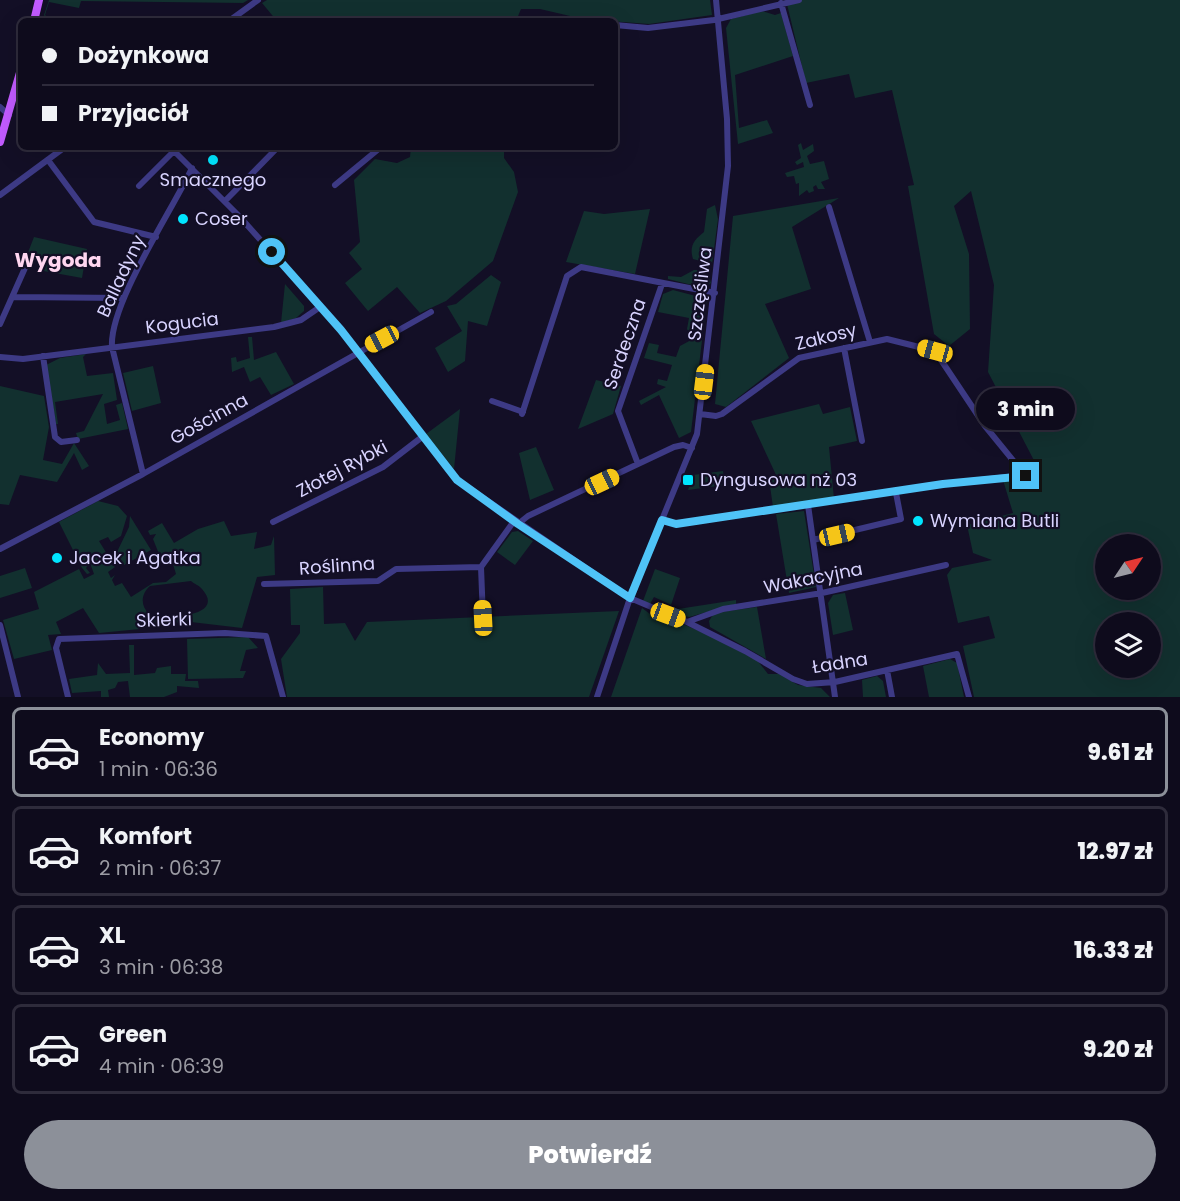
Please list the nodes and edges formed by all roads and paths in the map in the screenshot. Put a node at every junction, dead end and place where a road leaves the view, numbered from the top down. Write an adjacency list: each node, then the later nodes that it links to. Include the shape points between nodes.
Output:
1 (39, 0): 6 (main road)
2 (258, 0): 7 (street)
3 (716, 0): 8 (street, Szczęśliwa)
4 (799, 0): 5 (street)
5 (781, 3): 8 (street); 11 (street)
6 (36, 18)
7 (233, 18)
8 (718, 19): 9 (street, via 648,28); 30 (street, Szczęśliwa, via 729,142)
9 (618, 25)
10 (18, 80): 13 (main road)
11 (810, 105)
12 (0, 107): 13 (street)
13 (9, 115): 14 (main road)
14 (0, 142)
15 (61, 150): 20 (street)
16 (171, 150): 23 (street)
17 (173, 150): 21 (street, Ładna)
18 (275, 150): 25 (street)
19 (377, 150): 22 (street)
20 (48, 160): 24 (street); 27 (street, via 94,222)
21 (192, 168): 25 (street, Ładna); 27 (street, Balladyny)
22 (335, 185)
23 (139, 186)
24 (0, 195)
25 (225, 201): 33 (street, Ładna)
26 (829, 207): 36 (street, Zakosy)
27 (156, 237): 32 (street, Balladyny)
28 (29, 260): 31 (street)
29 (662, 284): 30 (street, Serdeczna); 42 (street, via 581,267 570,272 522,413); 48 (street, Serdeczna, via 618,411)
30 (715, 293): 43 (street, Szczęśliwa)
31 (14, 297): 32 (street); 35 (street)
32 (124, 298): 37 (street, Balladyny, via 113,324)
33 (320, 307): 37 (street, Kogucia, via 285,325); 39 (street, Ładna)
34 (431, 312): 39 (street, Gościnna)
35 (0, 324)
36 (870, 342): 38 (street, Zakosy); 50 (street, Zakosy, via 887,339 935,351 985,426 1026,476)
37 (112, 347): 40 (street, Kogucia); 49 (street, Balladyny)
38 (844, 348): 43 (street, Zakosy, via 791,361 723,414); 46 (street)
39 (358, 353): 44 (street, Ładna); 49 (street, Gościnna)
40 (43, 356): 41 (street, Kogucia, via 16,360); 45 (street, via 54,436 61,442)
41 (0, 357)
42 (492, 400)
43 (700, 414): 47 (street, Szczęśliwa)
44 (422, 437): 53 (street, Złotej Rybki, via 383,467); 54 (street, Ładna, via 457,480)
45 (78, 440)
46 (862, 441)
47 (692, 448): 48 (street, via 678,446); 52 (street, Szczęśliwa)
48 (638, 464): 54 (street)
49 (142, 474): 56 (street, Gościnna)
50 (896, 493): 51 (street); 55 (street, via 901,519)
51 (807, 506): 52 (street, via 676,524); 55 (street)
52 (662, 520): 61 (street, Szczęśliwa)
53 (273, 522)
54 (516, 523): 58 (street); 61 (street, Ładna)
55 (813, 540): 60 (street)
56 (0, 549)
57 (946, 565): 60 (street, Wakacyjna)
58 (481, 567): 59 (street, Roślinna, via 396,569 378,581); 62 (street)
59 (264, 584)
60 (822, 593): 63 (street, Wakacyjna, via 738,606); 66 (street)
61 (630, 598): 63 (street, Ładna); 70 (street, Szczęśliwa)
62 (483, 618)
63 (687, 622): 66 (street, Ładna, via 798,682)
64 (0, 625): 67 (street)
65 (887, 670): 66 (street, Ładna); 72 (street); 73 (street, Ładna, via 957,654)
66 (835, 682): 71 (street)
67 (18, 697)
68 (68, 697): 69 (street, Skierki, via 56,648 62,638 225,633 266,636)
69 (283, 697)
70 (597, 697)
71 (835, 697)
72 (892, 697)
73 (969, 697)

